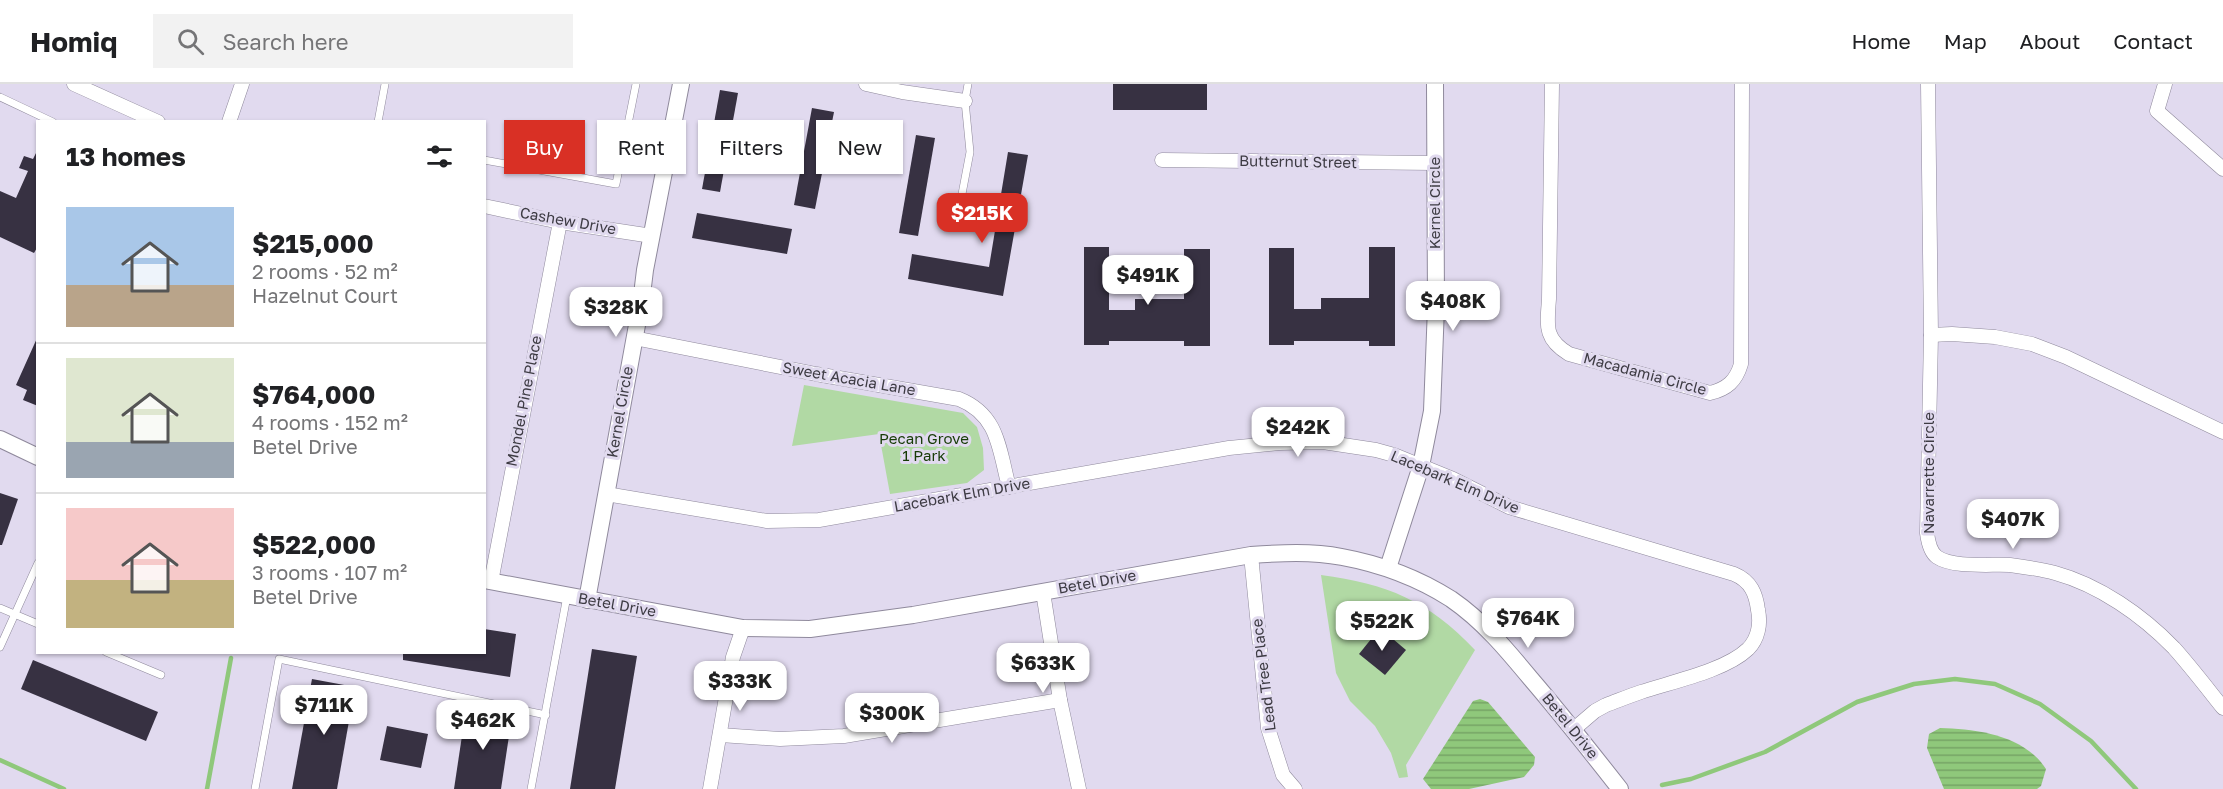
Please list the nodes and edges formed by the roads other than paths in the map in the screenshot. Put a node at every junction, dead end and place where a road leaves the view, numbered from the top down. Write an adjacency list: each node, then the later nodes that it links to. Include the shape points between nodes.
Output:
1 (74, 84): 16 (street)
2 (242, 84): 17 (street)
3 (385, 84): 18 (lane)
4 (636, 84): 19 (lane, via 616,184)
5 (681, 84): 26 (street, Kernel Circle)
6 (866, 84): 14 (street)
7 (968, 84): 14 (lane)
8 (1436, 84): 21 (street, Kernel Circle)
9 (1551, 84): 10 (street, Macadamia Circle, via 1547,321 1553,342 1569,354 1710,393 1728,386 1738,375 1741,364)
10 (1742, 84)
11 (1928, 84): 27 (street, Navarrette Circle)
12 (2165, 84): 22 (street, via 2157,111)
13 (0, 97): 15 (lane)
14 (965, 101): 24 (lane, via 970,152)
15 (49, 120)
16 (154, 120)
17 (230, 120)
18 (378, 120)
19 (486, 160)
20 (1162, 160): 21 (street, Butternut Street)
21 (1434, 164): 32 (street, Kernel Circle, via 1435,373 1430,430)
22 (2223, 169)
23 (486, 206): 25 (street, Cashew Drive)
24 (958, 215)
25 (560, 222): 26 (street, Cashew Drive); 38 (street, Mondel Pine Place)
26 (652, 236): 28 (street, Kernel Circle)
27 (1931, 335): 29 (street, via 1995,337 2032,344); 50 (street, Navarrette Circle, via 1927,532 1933,552 1952,562 2034,568 2084,583 2154,629)
28 (634, 338): 33 (street, Sweet Acacia Lane, via 958,399 977,408 994,430); 34 (street, Kernel Circle)
29 (2223, 432)
30 (0, 440): 31 (street)
31 (36, 456)
32 (1420, 465): 33 (street, Lacebark Elm Drive, via 1376,450 1323,442 1279,442); 37 (street, Kernel Circle); 52 (street, Lacebark Elm Drive, via 1509,507 1734,574 1746,580 1756,596 1759,627 1750,647 1740,656 1606,705)
33 (1009, 487): 34 (street, Lacebark Elm Drive, via 835,518 767,521)
34 (606, 494): 41 (street, Kernel Circle)
35 (1251, 555): 37 (street, Betel Drive, via 1292,552 1341,556); 39 (street, Betel Drive); 58 (street, Lead Tree Place, via 1268,728 1283,775)
36 (36, 567): 43 (lane)
37 (1388, 568): 52 (street, Betel Drive, via 1452,600 1483,626)
38 (488, 581): 40 (street, Betel Drive)
39 (1043, 592): 45 (street, Betel Drive, via 837,627); 49 (street)
40 (567, 596): 41 (street, Betel Drive); 51 (lane)
41 (587, 600): 45 (street, Betel Drive)
42 (0, 608): 43 (lane)
43 (14, 615): 44 (lane); 46 (lane)
44 (36, 623)
45 (743, 628): 53 (street, via 733,657)
46 (0, 647)
47 (111, 654): 48 (lane)
48 (161, 675)
49 (1060, 700): 53 (street, via 844,736 780,739); 57 (street)
50 (2223, 708)
51 (546, 715): 54 (lane, via 279,659); 55 (lane)
52 (1574, 729): 59 (street, Betel Drive)
53 (720, 735): 56 (street)
54 (255, 789)
55 (531, 789)
56 (710, 789)
57 (1079, 789)
58 (1295, 789)
59 (1620, 789)

